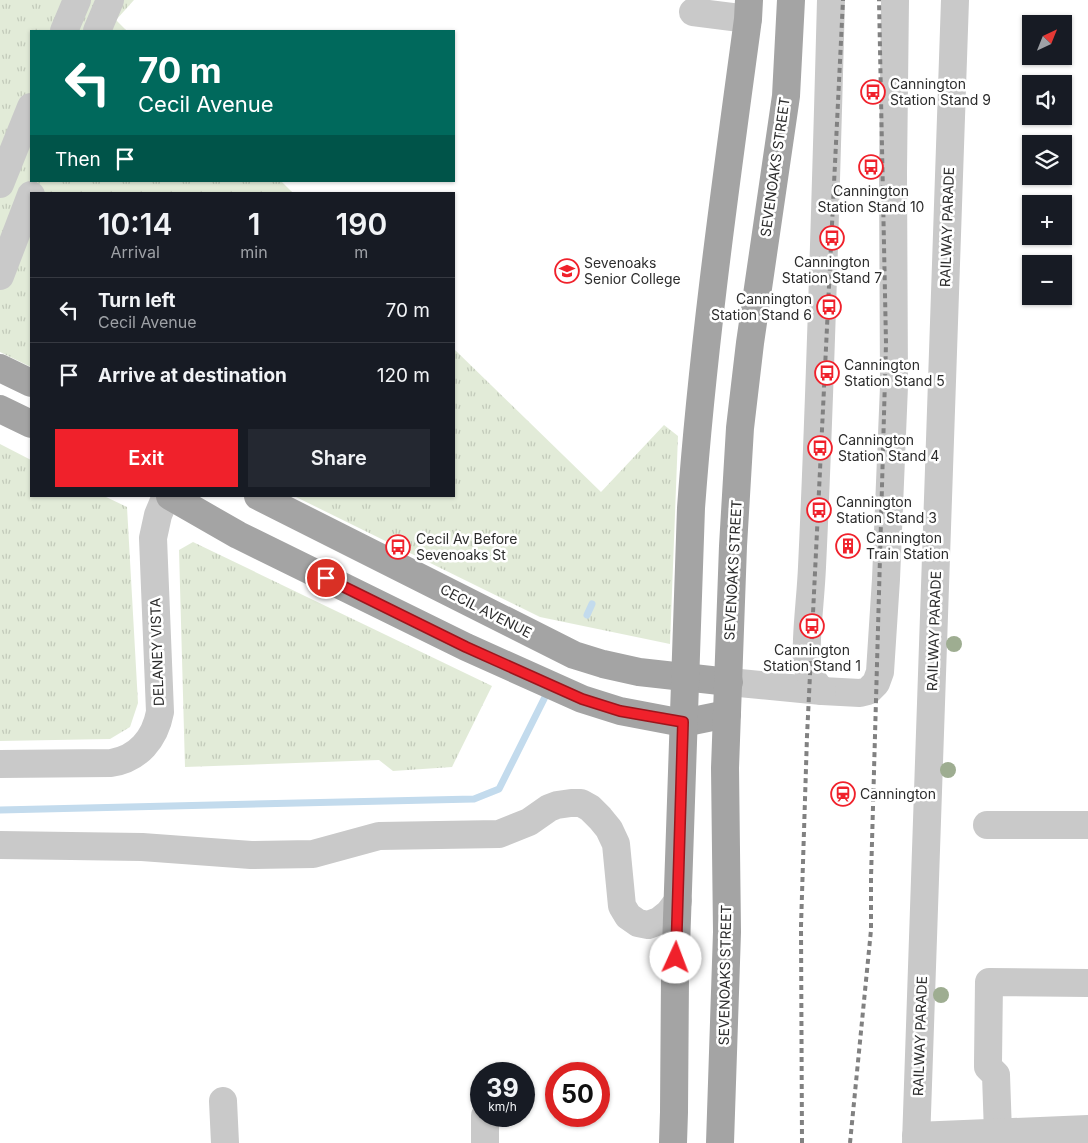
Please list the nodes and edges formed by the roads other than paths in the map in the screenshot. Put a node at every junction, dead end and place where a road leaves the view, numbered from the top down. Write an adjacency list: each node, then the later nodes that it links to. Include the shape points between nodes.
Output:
1 (77, 0): 9 (street)
2 (110, 0): 10 (street)
3 (791, 0): 11 (main road, SEVENOAKS STREET)
4 (830, 0): 25 (street, via 818,440 806,655 811,677)
5 (895, 0): 25 (street, via 892,172 894,386 880,672 876,683 860,693)
6 (955, 0): 38 (street, RAILWAY PARADE)
7 (748, 10): 8 (street); 11 (main road); 23 (main road, via 696,436)
8 (693, 12)
9 (64, 30)
10 (97, 30)
11 (788, 59): 24 (main road, SEVENOAKS STREET, via 786,96 740,428)
12 (30, 109): 13 (street)
13 (0, 184)
14 (30, 199): 15 (street)
15 (0, 276)
16 (0, 368): 17 (main road)
17 (30, 383)
18 (0, 409): 19 (main road)
19 (30, 424)
20 (166, 497): 28 (street, DELANEY VISTA, via 153,538 160,712 151,738 134,754 111,763)
21 (172, 497): 27 (main road, via 238,535 466,647 582,699 620,711)
22 (260, 497): 23 (main road, CECIL AVENUE, via 574,654 639,672)
23 (686, 678): 24 (main road, CECIL AVENUE); 27 (main road)
24 (729, 682): 25 (street); 26 (main road, SEVENOAKS STREET)
25 (822, 691)
26 (727, 714): 27 (main road); 42 (main road, SEVENOAKS STREET, via 727,932)
27 (683, 722): 32 (main road)
28 (0, 764)
29 (1088, 824): 30 (street)
30 (987, 825)
31 (0, 845): 32 (street, via 142,847 251,855 313,854 379,836 499,834 529,822 549,808 571,803 590,808 609,829 616,844 622,906 628,916 638,923 659,921)
32 (678, 901): 41 (main road)
33 (1088, 984): 37 (street, via 989,982 988,1067 996,1075)
34 (223, 1102): 39 (street)
35 (485, 1127): 40 (street)
36 (1088, 1129): 37 (street)
37 (998, 1133): 38 (street)
38 (916, 1139)
39 (225, 1143)
40 (485, 1143)
41 (673, 1143)
42 (720, 1143)

